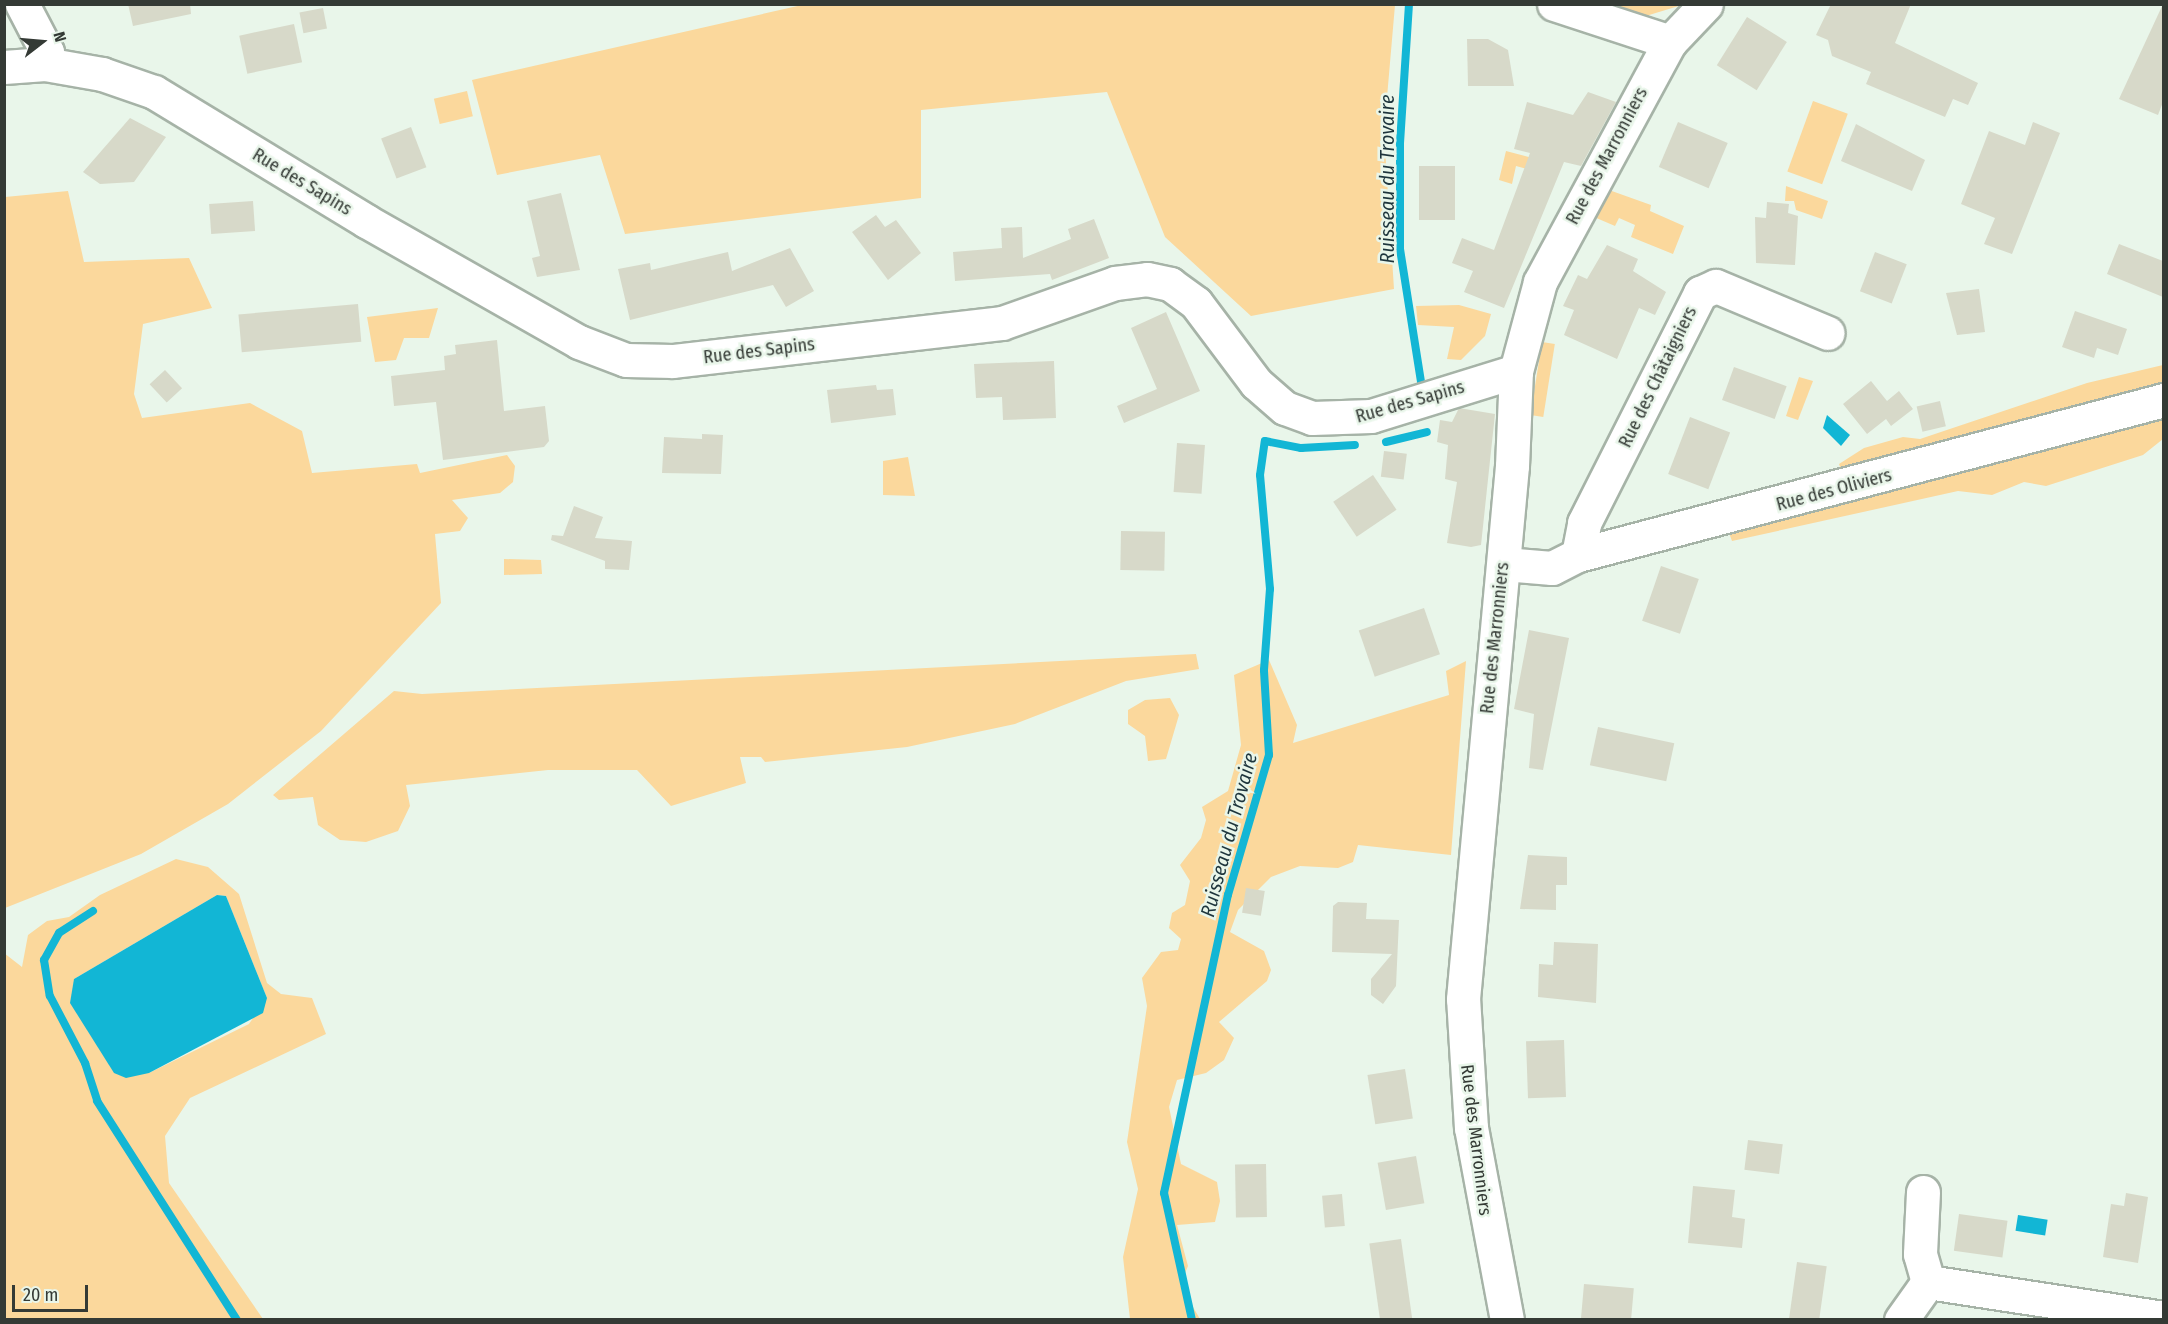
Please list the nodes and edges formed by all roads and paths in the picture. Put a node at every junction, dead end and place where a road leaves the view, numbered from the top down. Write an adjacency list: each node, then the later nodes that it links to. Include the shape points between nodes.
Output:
1 (22, 4): 5 (street, via 47,52)
2 (1554, 4): 4 (street)
3 (1706, 4): 4 (street, Rue des Marronniers)
4 (1670, 42): 8 (street, Rue des Marronniers, via 1540,282)
5 (45, 64): 6 (street, Rue des Sapins); 8 (street, Rue des Sapins, via 102,74 154,92 366,221 579,342 626,360 673,361 1002,322 1115,283 1146,279 1170,284 1196,303 1256,383 1285,408 1312,418 1371,416)
6 (4, 66)
7 (1828, 333): 11 (street, Rue des Châtaigniers, via 1716,286 1700,292)
8 (1516, 371): 10 (street, Rue des Marronniers)
9 (2163, 400): 11 (street, Rue des Oliviers)
10 (1504, 564): 11 (street, Rue des Oliviers); 15 (street, Rue des Marronniers, via 1463,999 1471,1128)
11 (1563, 569)
12 (1923, 1192): 13 (street, via 1920,1254)
13 (1928, 1282): 14 (street); 16 (street)
14 (2163, 1318)
15 (1507, 1320)
16 (1901, 1320)

